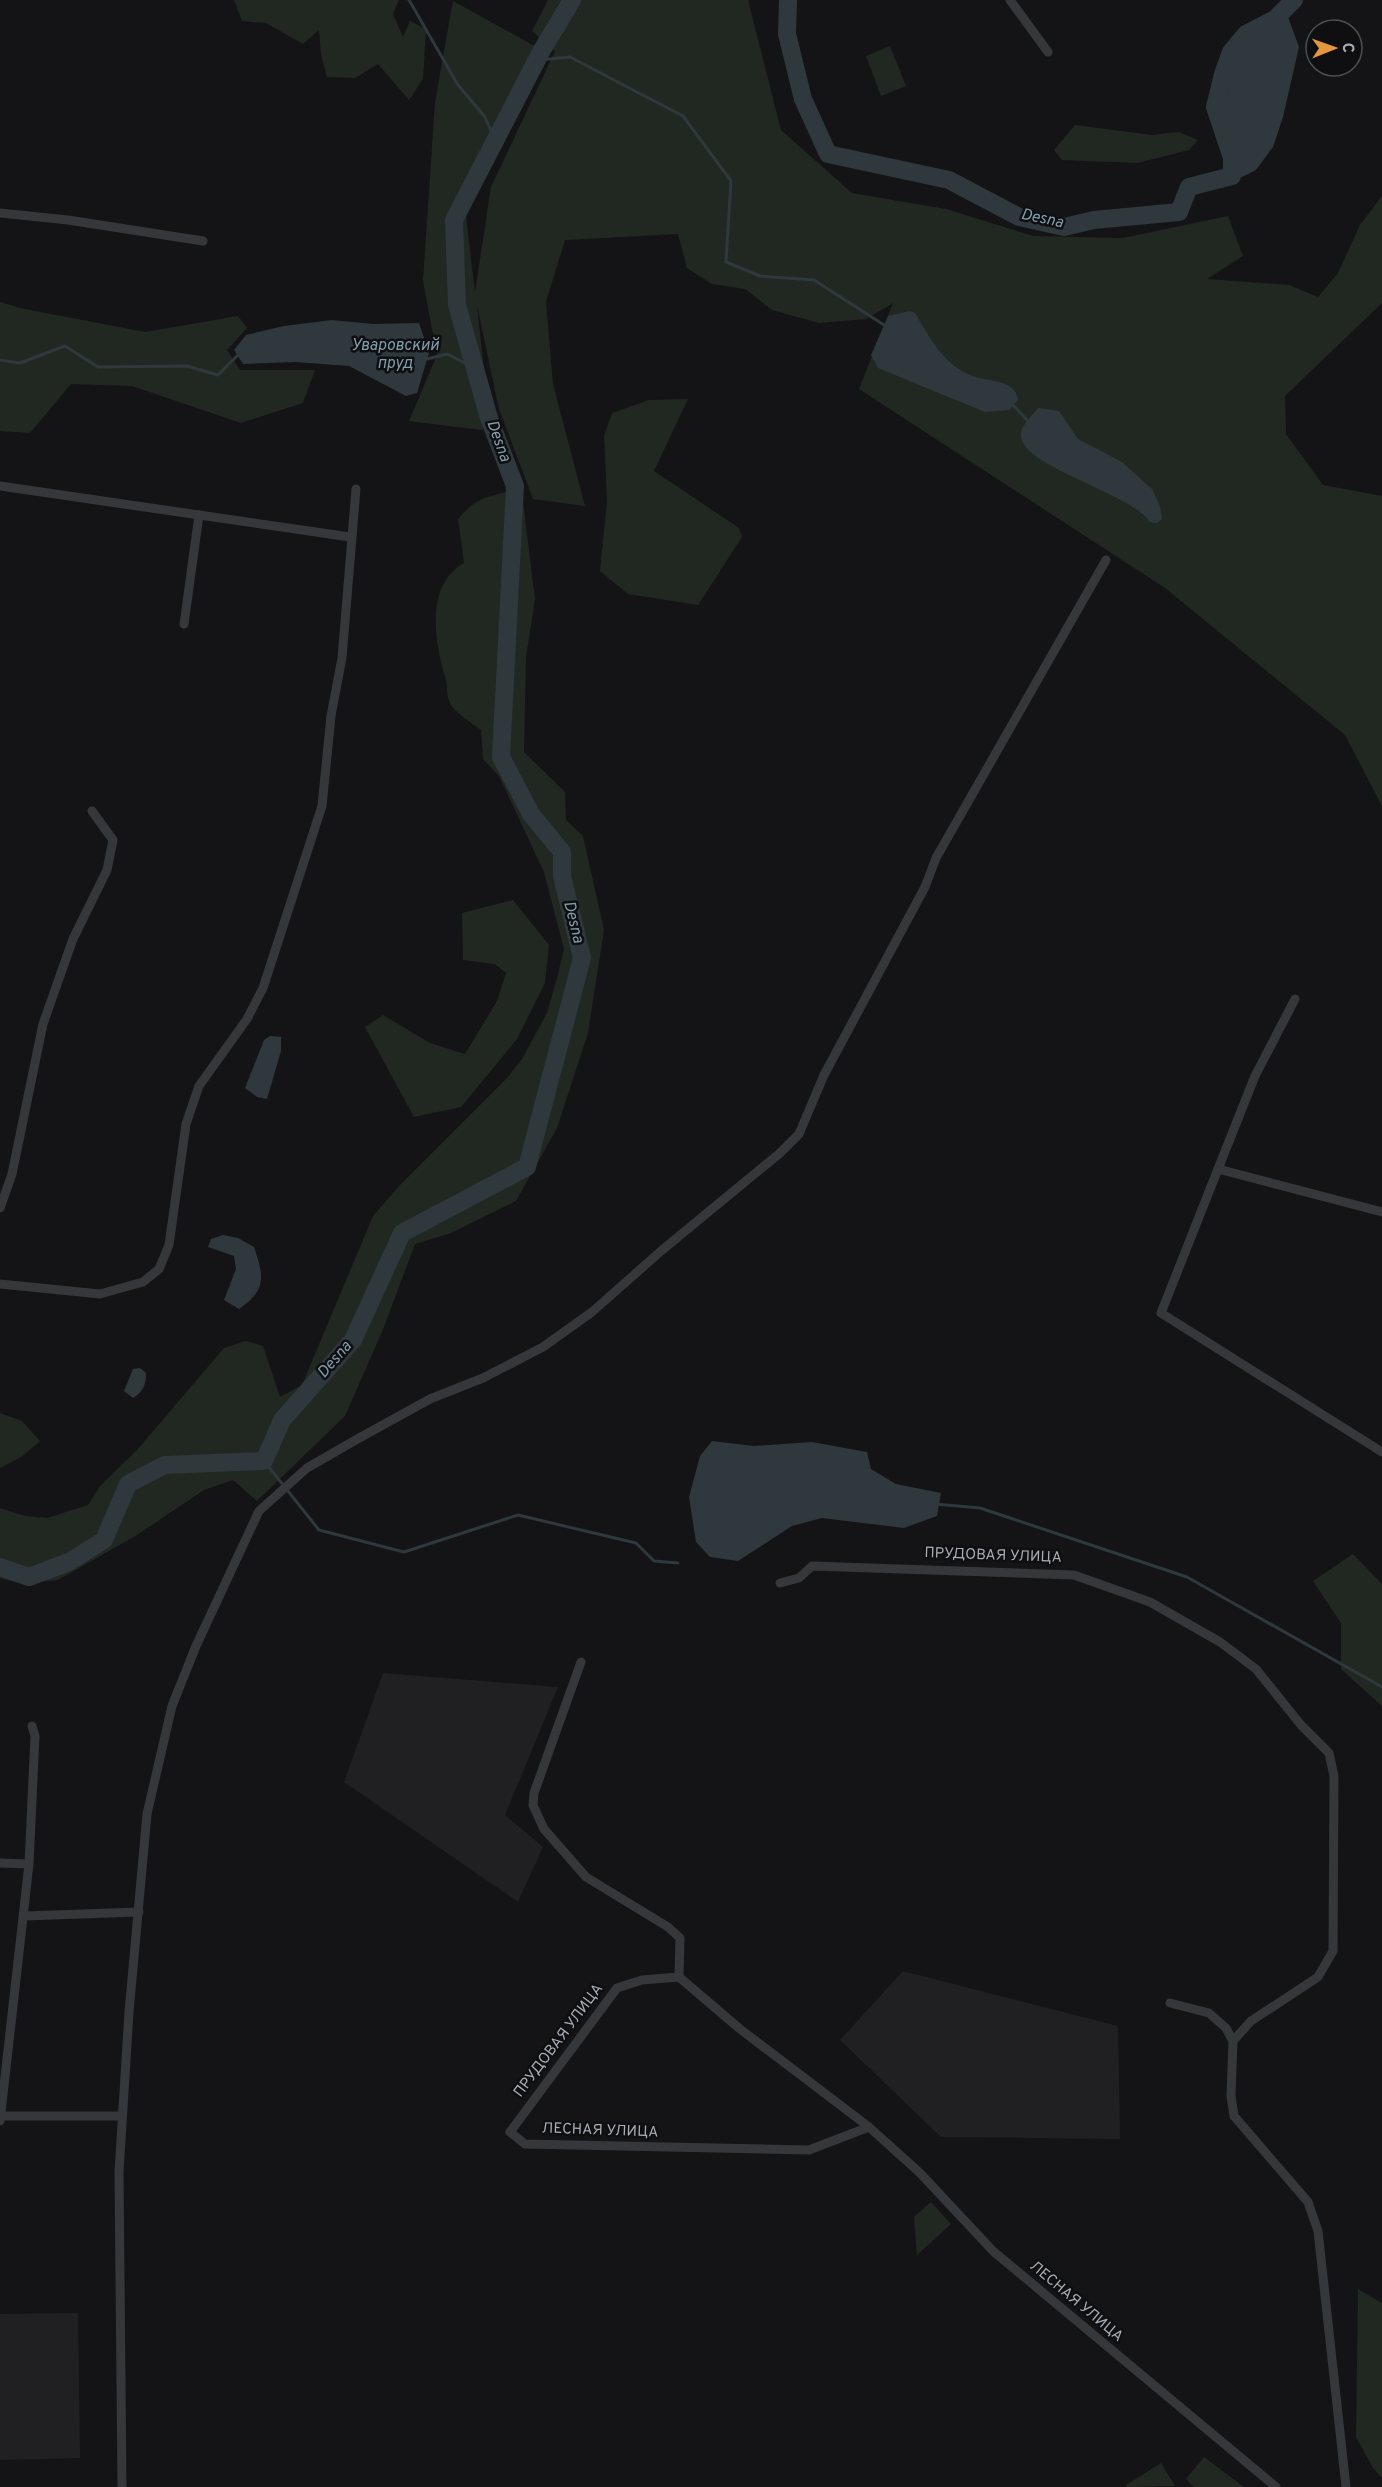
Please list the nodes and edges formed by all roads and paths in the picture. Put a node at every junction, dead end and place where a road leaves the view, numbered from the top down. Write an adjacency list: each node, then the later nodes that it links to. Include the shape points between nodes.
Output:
1 (1010, 0): 2 (street)
2 (1048, 52)
3 (0, 213): 4 (street)
4 (203, 241)
5 (0, 486): 7 (street)
6 (356, 489): 8 (street)
7 (199, 515): 8 (street); 10 (street)
8 (350, 537): 16 (street, via 342,658 331,716 322,806 263,988 247,1019 199,1086 186,1124 169,1245 159,1269 143,1282 100,1294)
9 (1107, 560): 23 (street, via 936,858 925,887 824,1075 799,1134 592,1312 543,1347 483,1378 430,1399 307,1468 259,1512 172,1706 147,1814)
10 (184, 624)
11 (92, 811): 14 (street, via 113,840 107,870 73,939 43,1024 12,1174)
12 (1295, 999): 13 (street, via 1255,1076)
13 (1218, 1169): 15 (street); 17 (street, via 1161,1313)
14 (0, 1208)
15 (1382, 1212)
16 (0, 1284)
17 (1382, 1452)
18 (780, 1583): 27 (street, ПРУДОВАЯ УЛИЦА, via 799,1578 812,1566 1074,1575 1150,1602 1220,1642 1256,1669 1329,1754 1334,1776 1333,1951 1318,1977 1251,2021)
19 (581, 1662): 25 (street, via 533,1805 544,1829 586,1877 680,1938)
20 (32, 1726): 22 (street, via 35,1736)
21 (0, 1863): 22 (street)
22 (29, 1864): 24 (street)
23 (139, 1912): 24 (street); 30 (street)
24 (24, 1916): 28 (street)
25 (679, 1977): 32 (street, ЛЕСНАЯ УЛИЦА, via 740,2029); 33 (street, ПРУДОВАЯ УЛИЦА, via 642,1980 617,1988)
26 (1170, 2003): 27 (street, via 1209,2013 1226,2028)
27 (1233, 2041): 36 (street, via 1234,2116 1308,2202 1318,2230)
28 (5, 2050): 29 (street)
29 (0, 2116): 30 (street); 31 (street)
30 (122, 2116): 34 (street)
31 (0, 2121)
32 (869, 2127): 33 (street, ЛЕСНАЯ УЛИЦА, via 809,2150 525,2144); 35 (street, ЛЕСНАЯ УЛИЦА, via 920,2173 993,2251)
33 (510, 2132)
34 (122, 2487)
35 (1276, 2487)
36 (1346, 2487)

